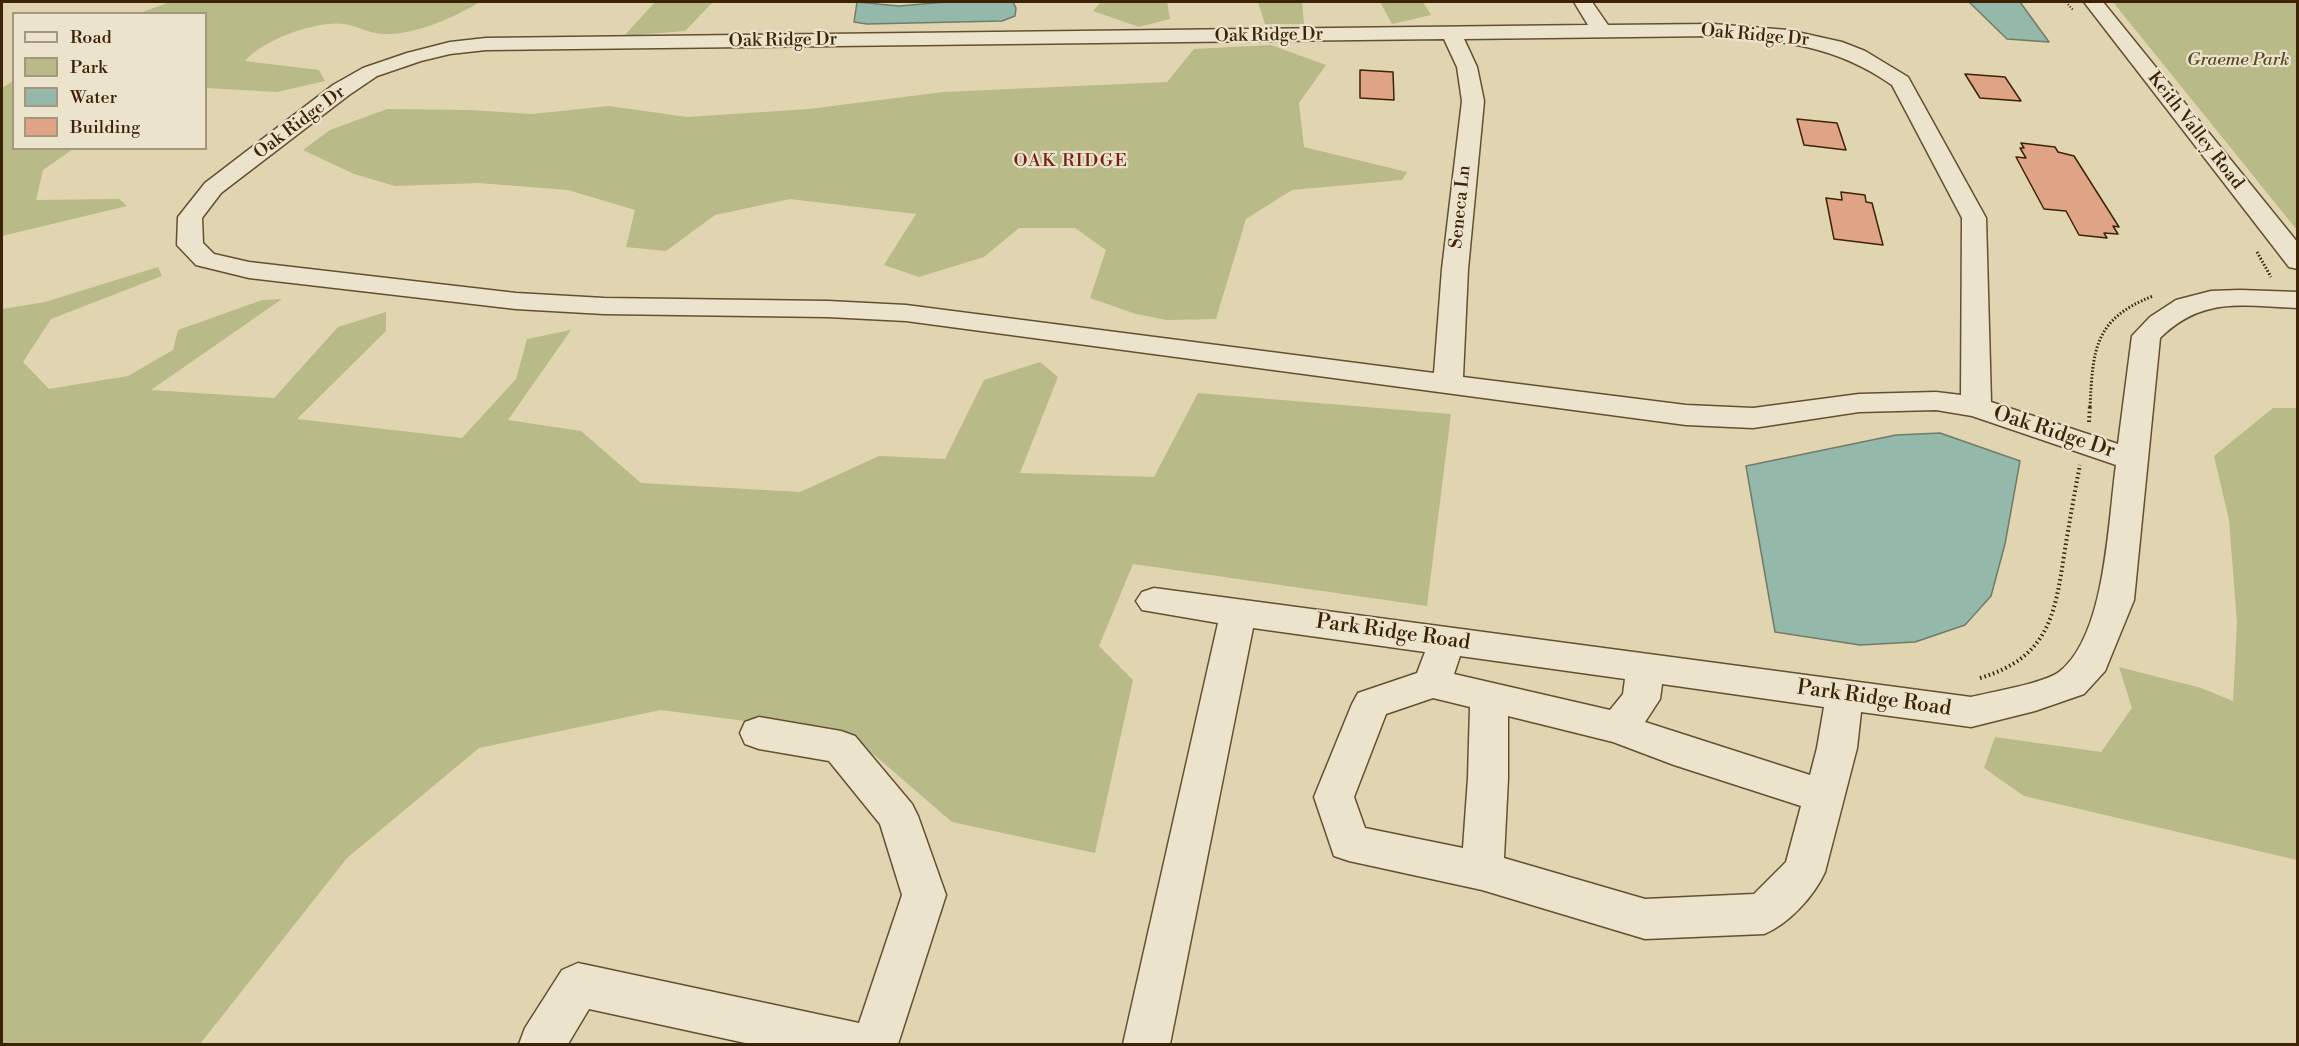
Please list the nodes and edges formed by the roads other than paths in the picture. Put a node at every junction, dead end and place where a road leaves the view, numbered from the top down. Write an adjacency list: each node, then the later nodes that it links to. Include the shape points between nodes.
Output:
1 (1583, 2): 3 (street)
2 (2083, 6): 5 (street, Keith Valley Road)
3 (1602, 32): 4 (street, Oak Ridge Dr); 8 (street, Oak Ridge Dr, via 1713,30 1792,36 1860,55 1901,81 1974,218)
4 (1452, 34): 7 (street, Seneca Ln, via 1467,67 1473,101 1455,268); 7 (street, Oak Ridge Dr, via 486,44 450,48 370,72 341,90 213,188 190,217 190,245 205,260 249,270 516,301 906,313)
5 (2298, 261)
6 (2284, 292): 9 (street, Park Ridge Road, via 2188,304 2165,317 2146,336)
7 (1448, 384): 8 (street, Oak Ridge Dr, via 1686,415 1753,418 1859,403 1936,401)
8 (1976, 407): 9 (street, Oak Ridge Dr)
9 (2131, 459): 15 (street, Park Ridge Road, via 2116,600 2092,661 2071,684 1971,712)
10 (1154, 601): 11 (street, Park Ridge Road)
11 (1238, 612): 12 (street, Park Ridge Road); 24 (street)
12 (1447, 641): 13 (street, Park Ridge Road); 14 (street)
13 (1645, 667): 15 (street, Park Ridge Road); 17 (street, via 1641,699)
14 (1432, 683): 16 (street); 20 (street, via 1371,704 1334,797 1349,843)
15 (1845, 695): 19 (street, via 1838,748)
16 (1488, 696): 17 (street); 20 (street)
17 (1618, 728): 19 (street)
18 (759, 733): 23 (street, via 841,747 898,816 924,895)
19 (1825, 797): 20 (street, via 1804,872 1764,914 1645,919)
20 (1482, 871)
21 (542, 1044): 22 (street, via 578,985)
22 (854, 1044)
23 (875, 1044)
24 (1148, 1044)

